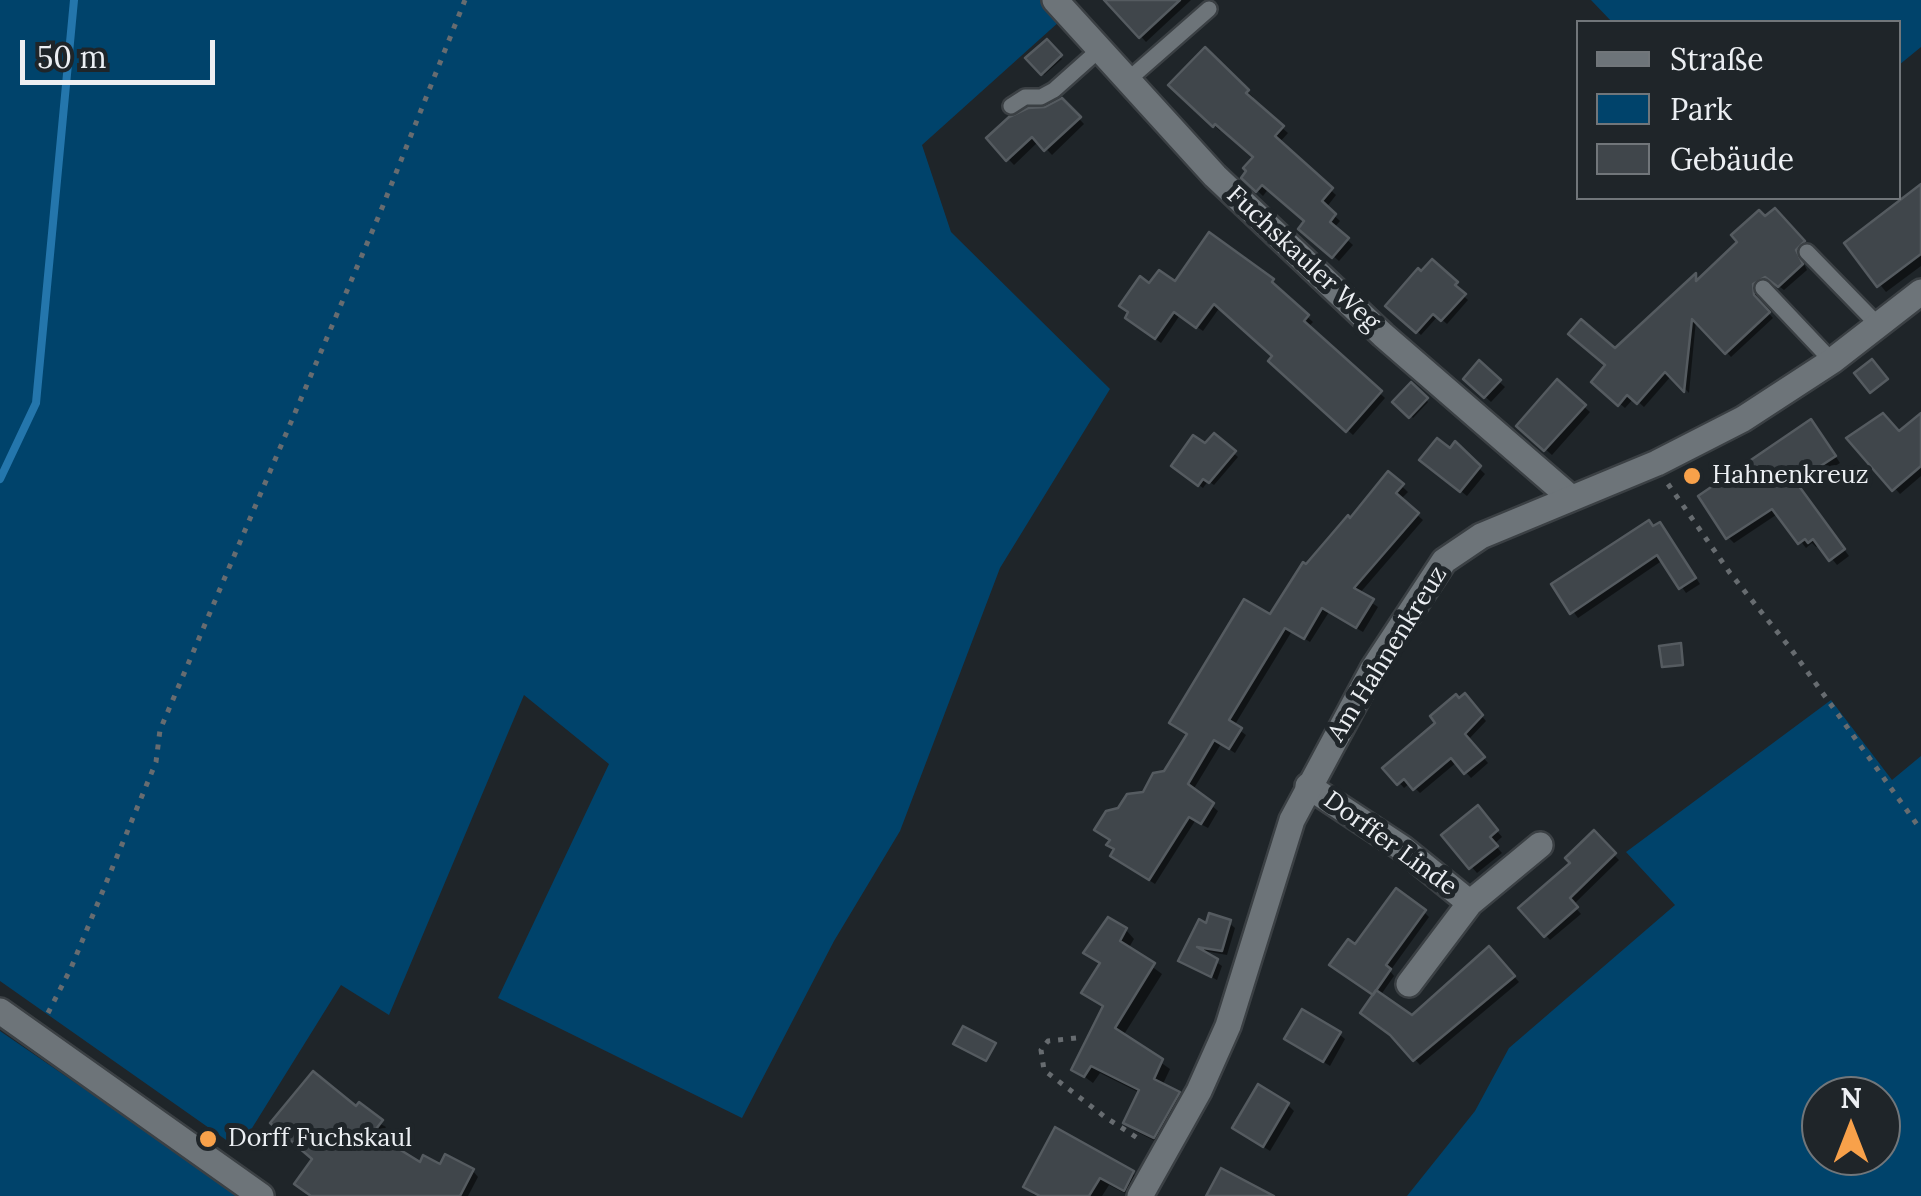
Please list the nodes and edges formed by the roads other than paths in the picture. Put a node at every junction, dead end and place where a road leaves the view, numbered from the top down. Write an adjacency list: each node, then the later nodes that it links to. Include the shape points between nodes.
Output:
1 (1056, 0): 3 (street, Fuchskauler Weg)
2 (1208, 9): 4 (lane)
3 (1100, 49): 4 (street, Fuchskauler Weg); 5 (lane, via 1054,90)
4 (1128, 80): 11 (street, Fuchskauler Weg, via 1214,176 1383,336)
5 (1011, 106)
6 (1806, 252): 9 (lane)
7 (1764, 288): 10 (lane)
8 (1921, 292): 9 (street, Am Hahnenkreuz)
9 (1879, 326): 10 (street, Am Hahnenkreuz)
10 (1832, 361): 11 (street, Am Hahnenkreuz, via 1742,419)
11 (1571, 498): 12 (street, Am Hahnenkreuz, via 1481,536 1444,561)
12 (1308, 786): 14 (street, Dorffer Linde); 18 (street, Am Hahnenkreuz, via 1228,1026)
13 (1540, 845): 14 (street, Dorffer Linde)
14 (1470, 903): 15 (street, Dorffer Linde)
15 (1409, 984)
16 (0, 1011): 17 (street)
17 (261, 1196)
18 (1140, 1196)

